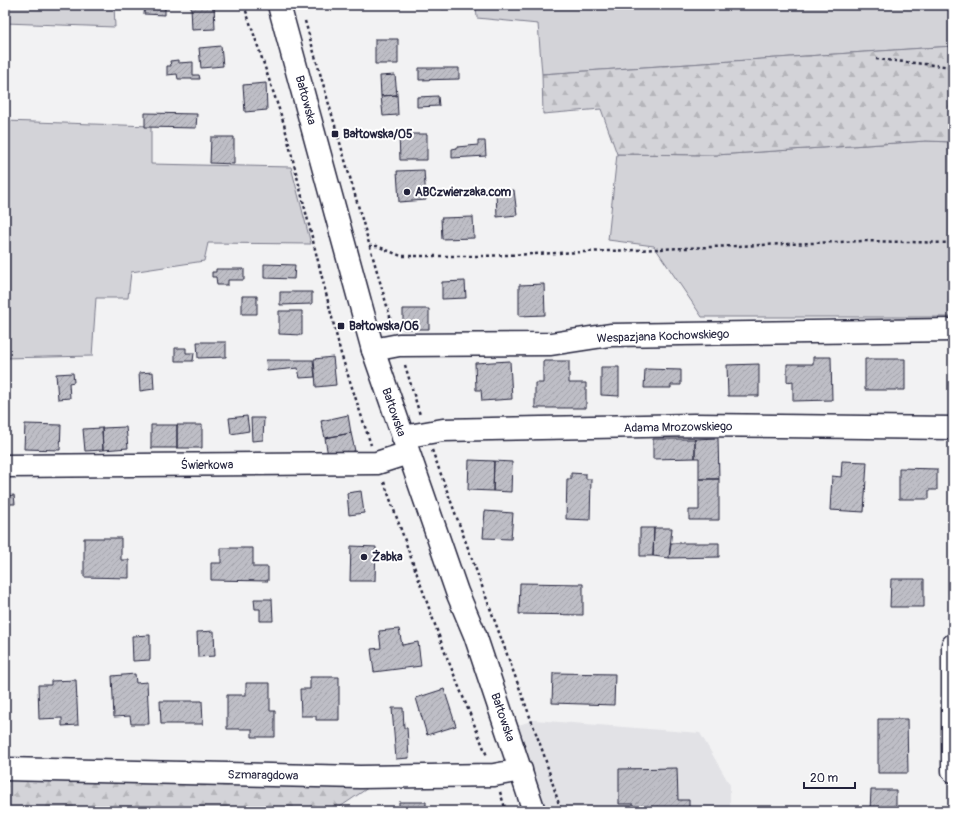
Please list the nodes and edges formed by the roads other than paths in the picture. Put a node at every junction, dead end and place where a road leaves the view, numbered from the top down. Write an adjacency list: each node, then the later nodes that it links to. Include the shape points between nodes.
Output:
1 (279, 5): 3 (street, Bałtowska)
2 (953, 330): 3 (street, Wespazjana Kochowskiego, via 610,335 551,344 398,345)
3 (373, 350): 5 (street, Bałtowska)
4 (953, 428): 5 (street, Adama Mrozowskiego, via 694,425 443,430 426,433)
5 (406, 445): 6 (street, Świerkowa, via 377,463); 9 (street, Bałtowska)
6 (5, 466)
7 (953, 645): 10 (street)
8 (5, 769): 9 (street, Szmaragdowa, via 360,777 494,775)
9 (521, 770): 11 (street, Bałtowska)
10 (953, 771)
11 (534, 811)

